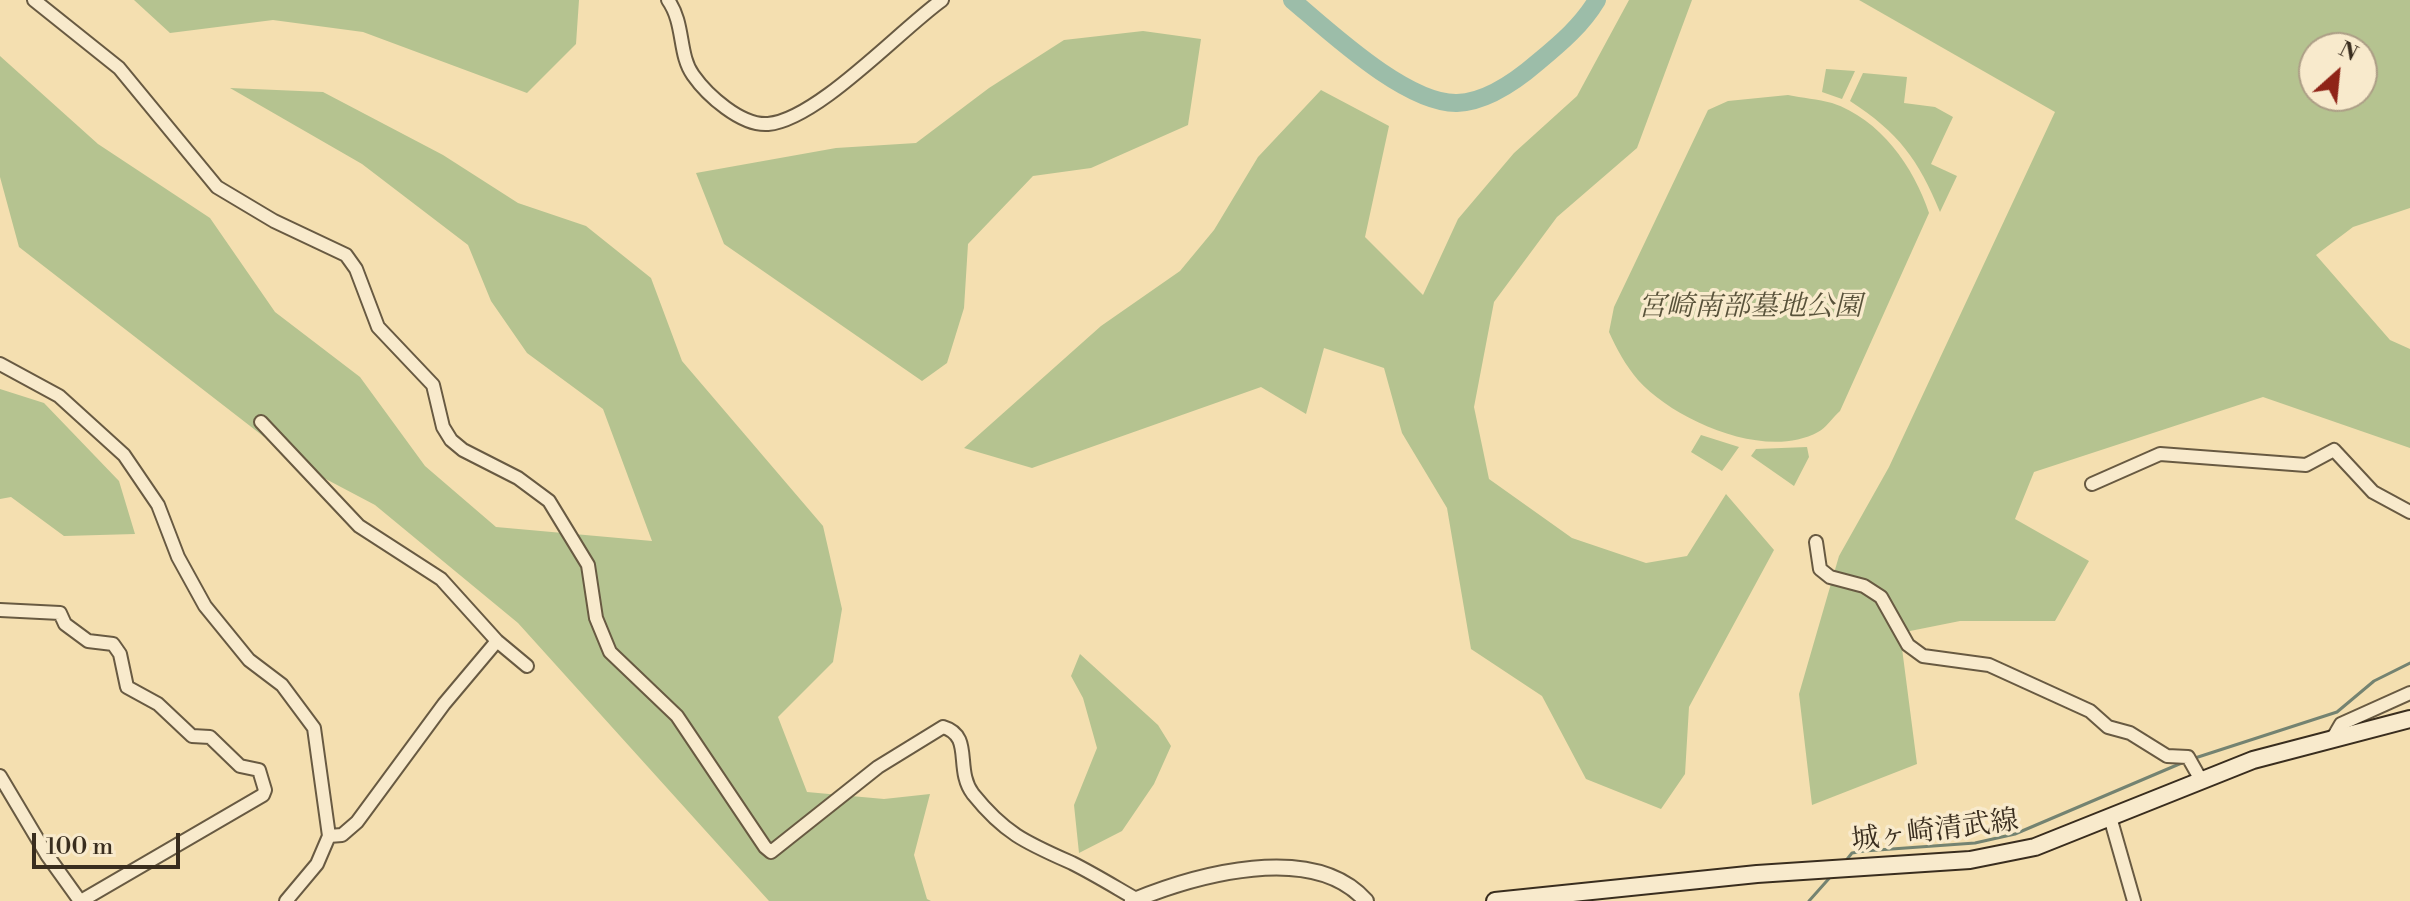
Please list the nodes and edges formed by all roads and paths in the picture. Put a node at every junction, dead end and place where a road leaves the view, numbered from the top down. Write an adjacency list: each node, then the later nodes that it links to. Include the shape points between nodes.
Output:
1 (34, 0): 19 (street, via 119,68 217,187 346,255 378,327 433,385 451,440 551,504 588,565 596,618 610,652 677,716 771,852 878,767 943,727 960,739 963,779 1005,828)
2 (668, 0): 3 (street, via 679,17 690,71 741,117 767,124 790,117 841,85)
3 (942, 0)
4 (0, 364): 18 (street, via 59,396 124,455 158,505 205,606 249,660 282,685 314,728)
5 (261, 422): 10 (street, via 359,526 441,579)
6 (2092, 484): 7 (street, via 2160,454 2306,465 2334,450 2373,492)
7 (2410, 512)
8 (1816, 542): 16 (street, via 1820,569 1881,597 1908,645 1923,656 1989,665 2090,711 2108,727 2130,733 2167,756 2188,757)
9 (0, 610): 20 (street, via 60,613 65,624 88,641 113,644 127,687 158,704 192,736 210,737 240,766 259,770 264,786 263,795)
10 (497, 641): 11 (street); 18 (street, via 357,822 342,835)
11 (527, 666)
12 (2410, 693): 14 (street, via 2341,724)
13 (2410, 719): 14 (main road, 城ヶ崎清武線)
14 (2334, 736): 16 (main road, 城ヶ崎清武線)
15 (0, 776): 20 (street)
16 (2201, 780): 17 (main road, 城ヶ崎清武線)
17 (2110, 817): 23 (main road, 城ヶ崎清武線, via 2001,856); 24 (street)
18 (329, 836): 21 (street, via 317,864)
19 (1134, 900): 22 (street, via 1202,879 1271,867 1337,879)
20 (81, 901)
21 (286, 901)
22 (1366, 901)
23 (1495, 901)
24 (2134, 901)

